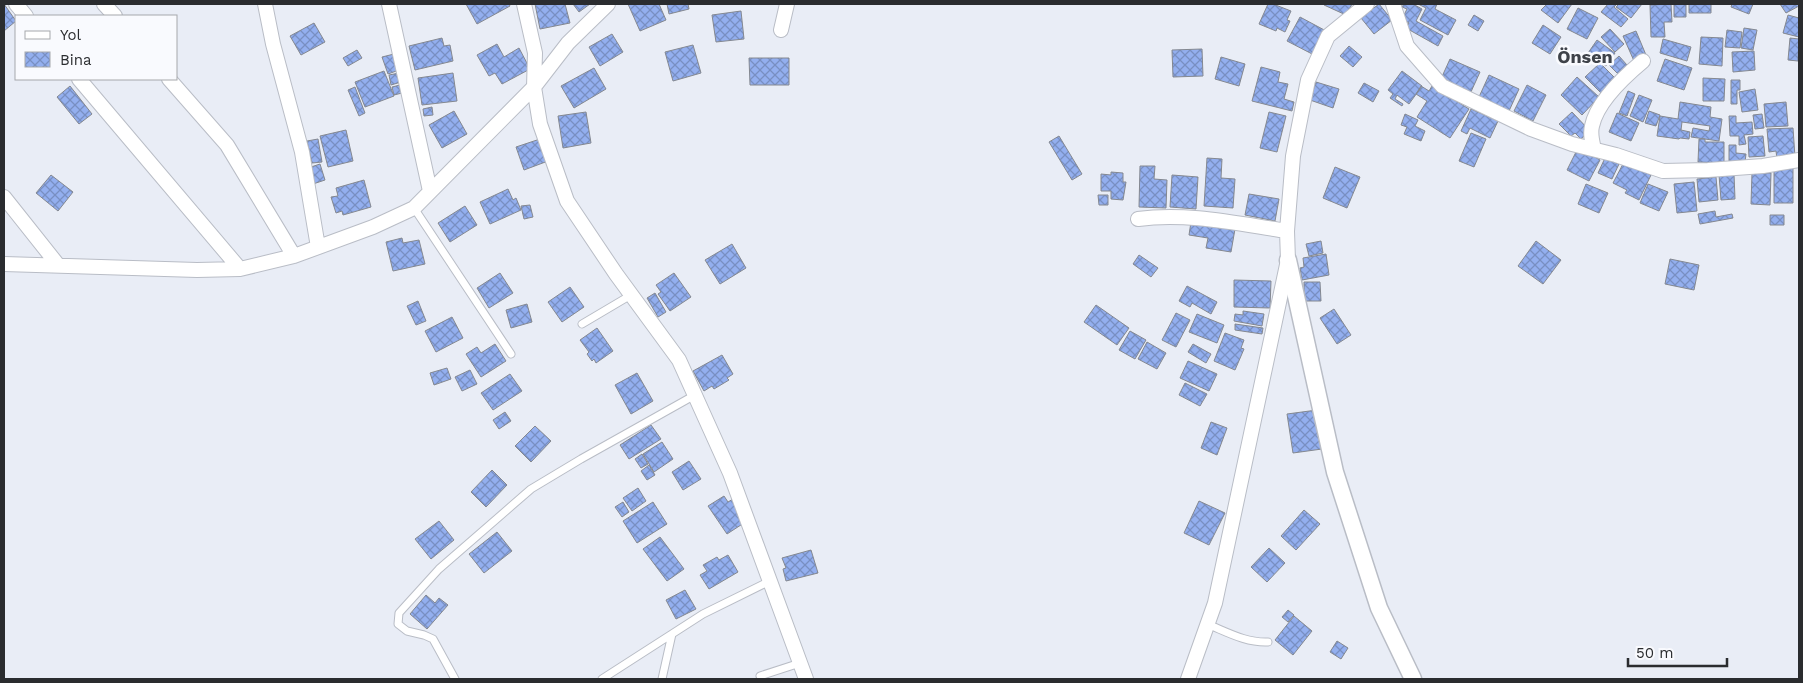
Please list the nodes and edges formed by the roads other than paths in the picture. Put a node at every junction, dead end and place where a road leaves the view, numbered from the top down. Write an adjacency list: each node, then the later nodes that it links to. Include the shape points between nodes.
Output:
1 (16, 4): 10 (street)
2 (104, 4): 11 (street)
3 (265, 4): 24 (street, via 302,152)
4 (389, 4): 19 (street)
5 (524, 4): 16 (street, via 535,53)
6 (608, 4): 16 (street, via 568,43)
7 (787, 4): 12 (street)
8 (1367, 4): 23 (street, via 1328,36 1308,80 1293,156)
9 (1393, 4): 17 (street, via 1408,46 1442,86 1531,129)
10 (25, 15)
11 (114, 15)
12 (781, 30)
13 (1643, 61): 17 (street, via 1606,97 1592,125)
14 (80, 80): 29 (street)
15 (170, 80): 25 (street, via 227,145)
16 (534, 87): 19 (street); 30 (street, via 540,124 567,201)
17 (1594, 149): 18 (street, via 1663,171 1735,168)
18 (1799, 160)
19 (430, 191): 21 (street)
20 (4, 197): 28 (street)
21 (414, 208): 24 (street); 32 (lane)
22 (1138, 220): 23 (street, via 1199,219)
23 (1287, 231): 26 (street)
24 (318, 247): 25 (street)
25 (294, 256): 29 (street)
26 (1288, 260): 35 (street, via 1215,603); 45 (street, via 1335,472 1379,608)
27 (4, 264): 28 (street)
28 (58, 265): 29 (street)
29 (240, 269)
30 (631, 295): 31 (lane); 33 (street, via 679,360)
31 (582, 324)
32 (511, 354)
33 (695, 395): 34 (street, via 730,473); 40 (lane, via 530,489 439,569 399,613 398,624 407,631 433,639)
34 (770, 581): 36 (lane); 38 (street)
35 (1207, 624): 37 (lane, via 1257,643); 44 (street)
36 (672, 634): 41 (lane); 42 (lane)
37 (1268, 642)
38 (800, 663): 39 (lane); 43 (street)
39 (760, 676)
40 (455, 679)
41 (602, 679)
42 (662, 679)
43 (806, 679)
44 (1188, 679)
45 (1413, 679)

